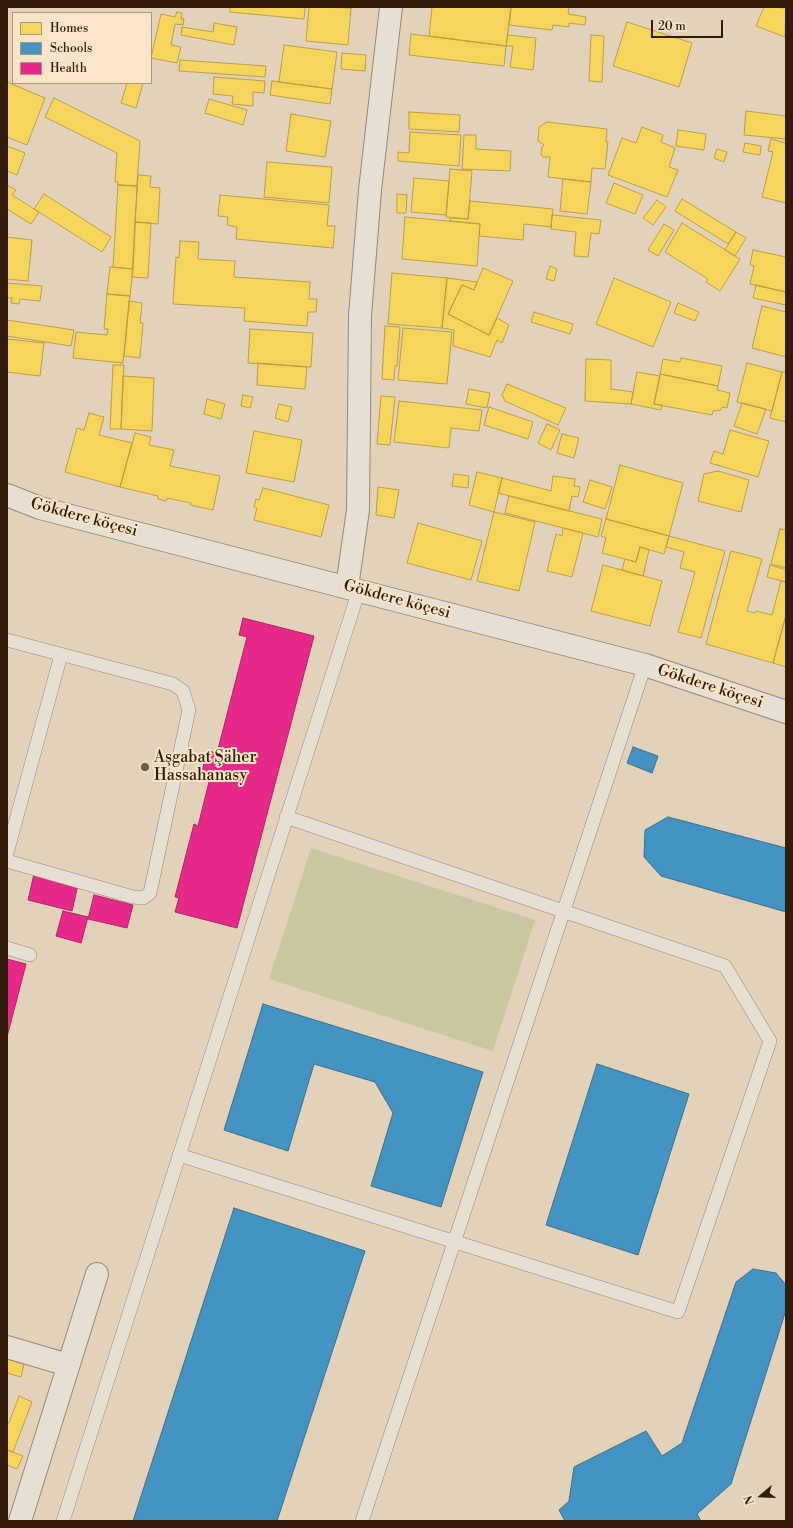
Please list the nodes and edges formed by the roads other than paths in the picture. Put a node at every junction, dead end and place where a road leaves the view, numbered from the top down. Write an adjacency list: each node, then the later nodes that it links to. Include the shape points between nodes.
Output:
1 (391, 7): 3 (street, via 370,190 360,316 358,510)
2 (7, 495): 3 (street, Gökdere köçesi, via 40,508)
3 (353, 589): 6 (street, Gökdere köçesi); 8 (lane)
4 (7, 640): 5 (lane)
5 (61, 655): 9 (lane); 10 (lane, via 173,684 183,691 189,710 150,893 143,898 133,896)
6 (645, 665): 7 (street, Gökdere köçesi); 11 (lane)
7 (786, 712)
8 (286, 817): 11 (lane); 14 (lane)
9 (7, 853)
10 (7, 861)
11 (564, 911): 15 (lane); 15 (lane, via 725,966 770,1041 678,1312)
12 (7, 948): 13 (lane)
13 (30, 954)
14 (179, 1155): 15 (lane); 20 (lane)
15 (455, 1242): 21 (lane)
16 (97, 1274): 18 (street)
17 (7, 1347): 18 (street)
18 (68, 1365): 19 (street)
19 (20, 1521)
20 (63, 1521)
21 (362, 1521)

